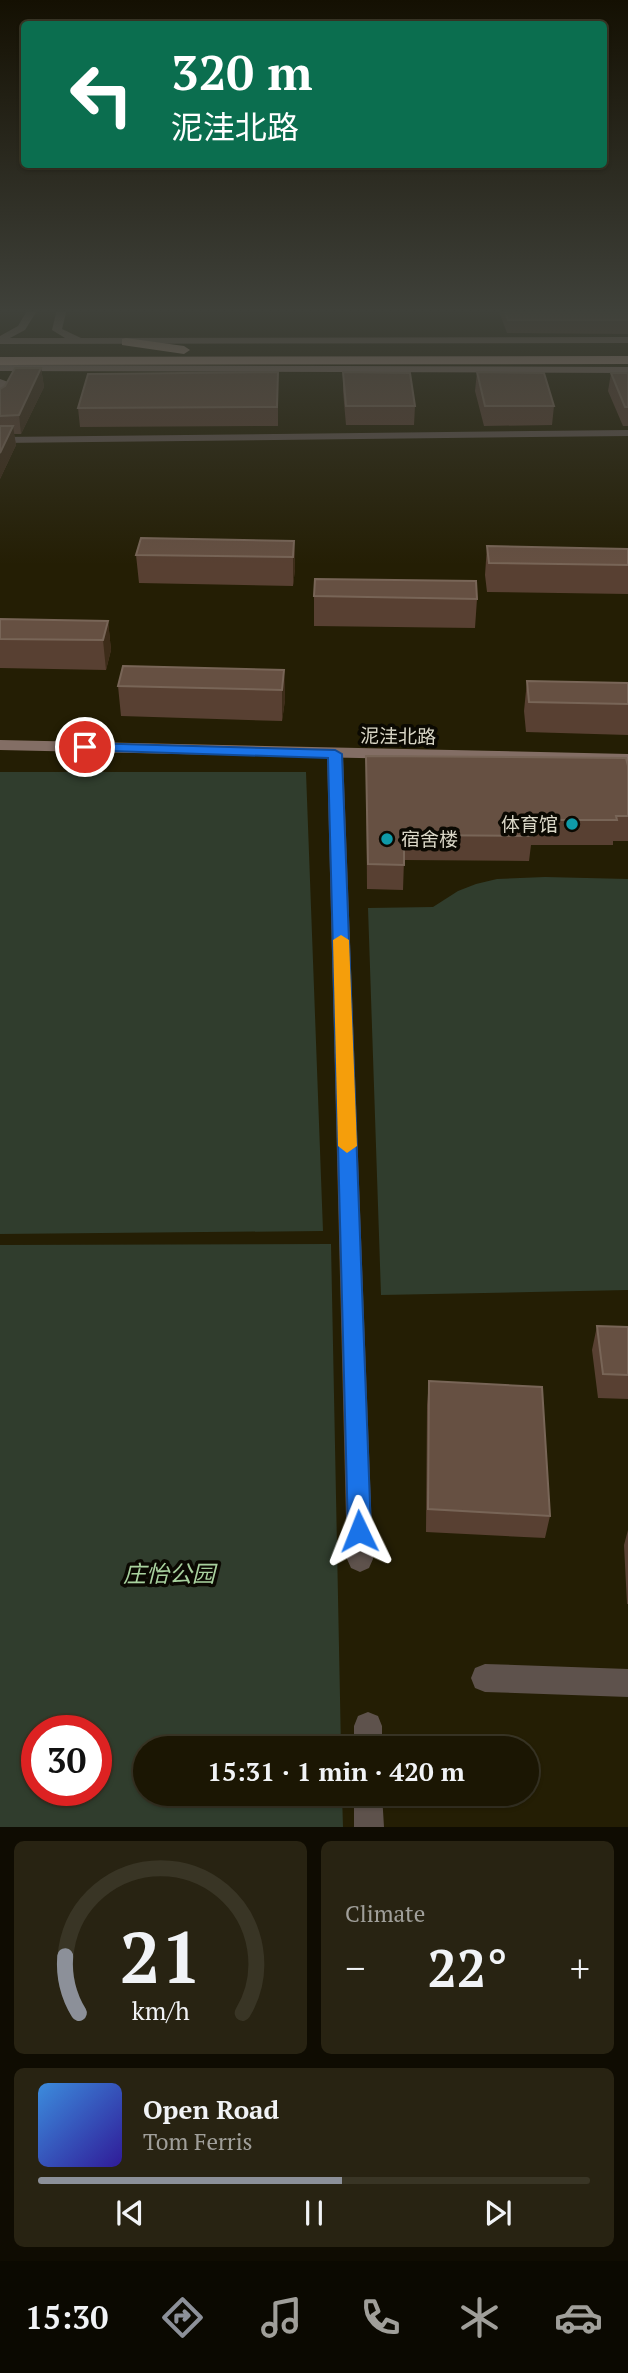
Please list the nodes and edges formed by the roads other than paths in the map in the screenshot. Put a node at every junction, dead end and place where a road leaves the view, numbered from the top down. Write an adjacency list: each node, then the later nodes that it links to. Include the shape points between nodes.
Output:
1 (628, 433): 2 (street)
2 (0, 440)
3 (0, 745): 4 (street, 泥洼北路)
4 (335, 754): 5 (street, 泥洼北路); 6 (street)
5 (628, 759)
6 (360, 1559)
7 (485, 1678): 8 (street)
8 (628, 1683)
9 (368, 1806): 10 (street)
10 (369, 1827)

